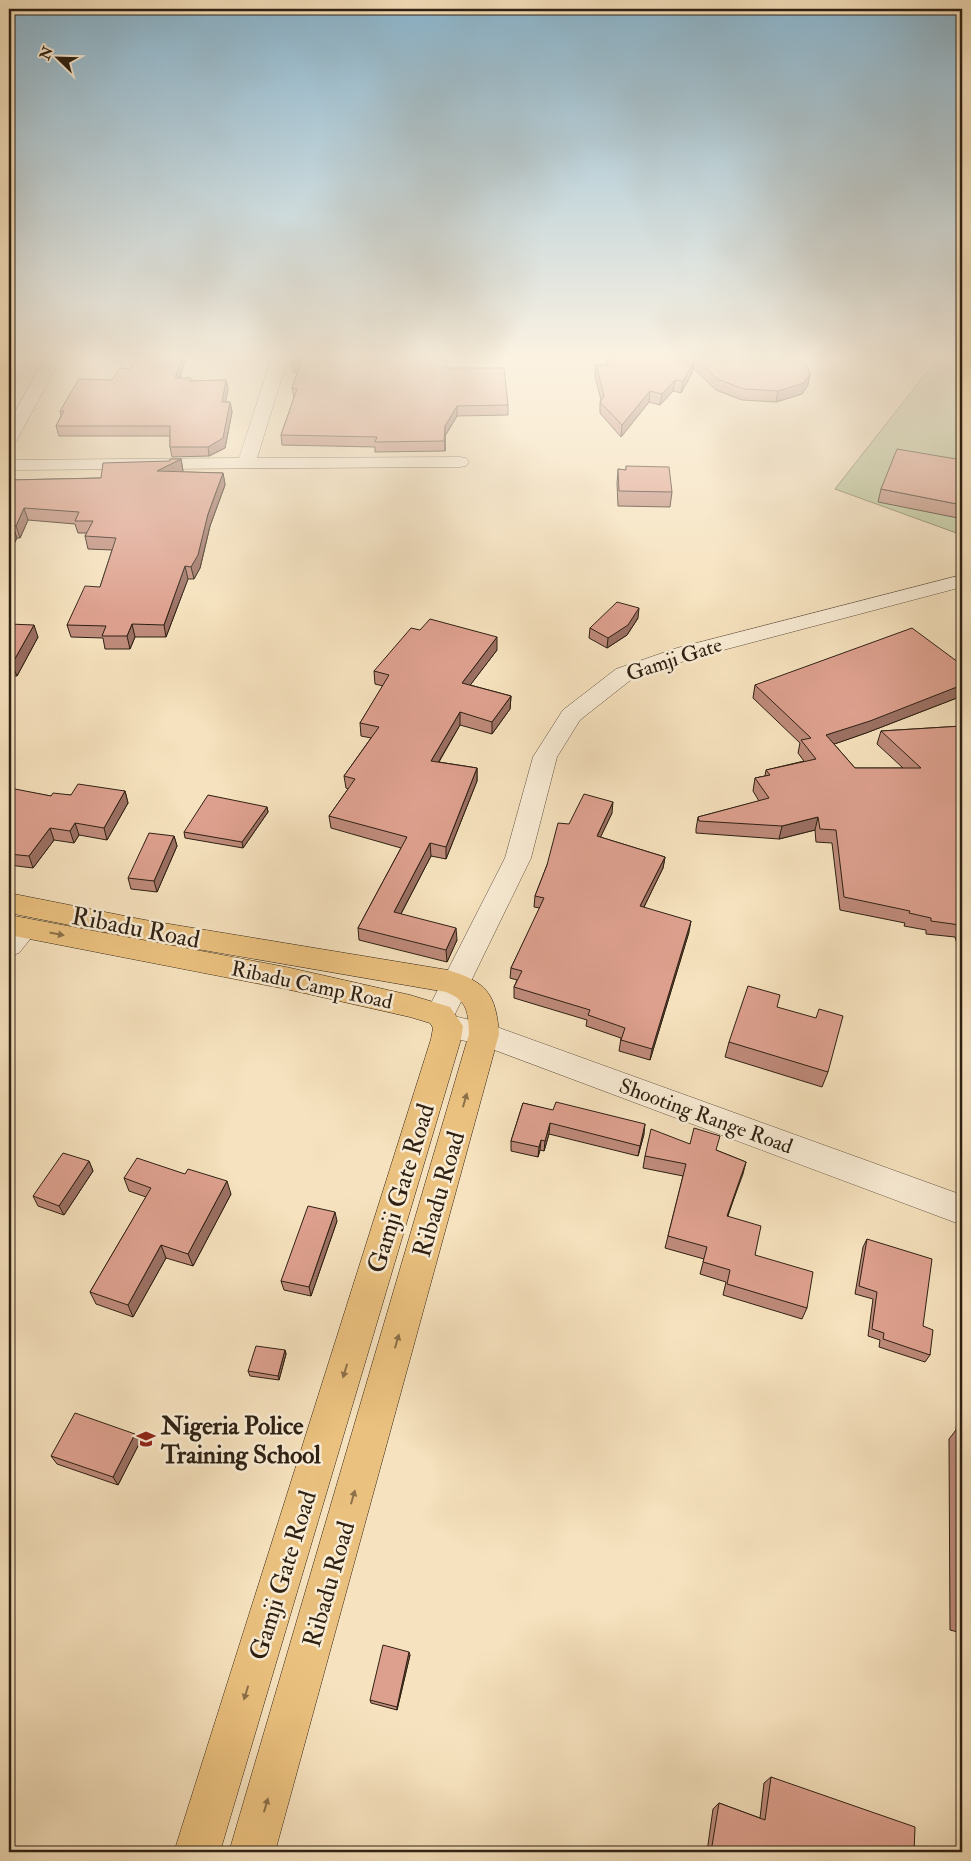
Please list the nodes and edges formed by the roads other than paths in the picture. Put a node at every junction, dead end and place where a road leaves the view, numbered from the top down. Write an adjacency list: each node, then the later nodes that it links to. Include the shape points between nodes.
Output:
1 (253, 441): 3 (street)
2 (460, 462): 3 (street)
3 (246, 464): 4 (street)
4 (9, 465)
5 (962, 580): 7 (street, Gamji Gate, via 667,659 624,674 571,715 545,757 518,858)
6 (13, 926): 7 (main road, Ribadu Road, via 145,930); 8 (main road, Ribadu Camp Road, one-way to 8, via 286,978 426,1010)
7 (455, 983): 8 (street, Gamji Gate); 9 (main road, Ribadu Road, via 471,991 479,1001)
8 (445, 1027): 9 (street, Shooting Range Road); 11 (main road, Gamji Gate Road, one-way to 11)
9 (484, 1034): 10 (street, Shooting Range Road); 12 (main road, Ribadu Road, one-way to 9)
10 (962, 1210)
11 (197, 1852)
12 (252, 1852)

